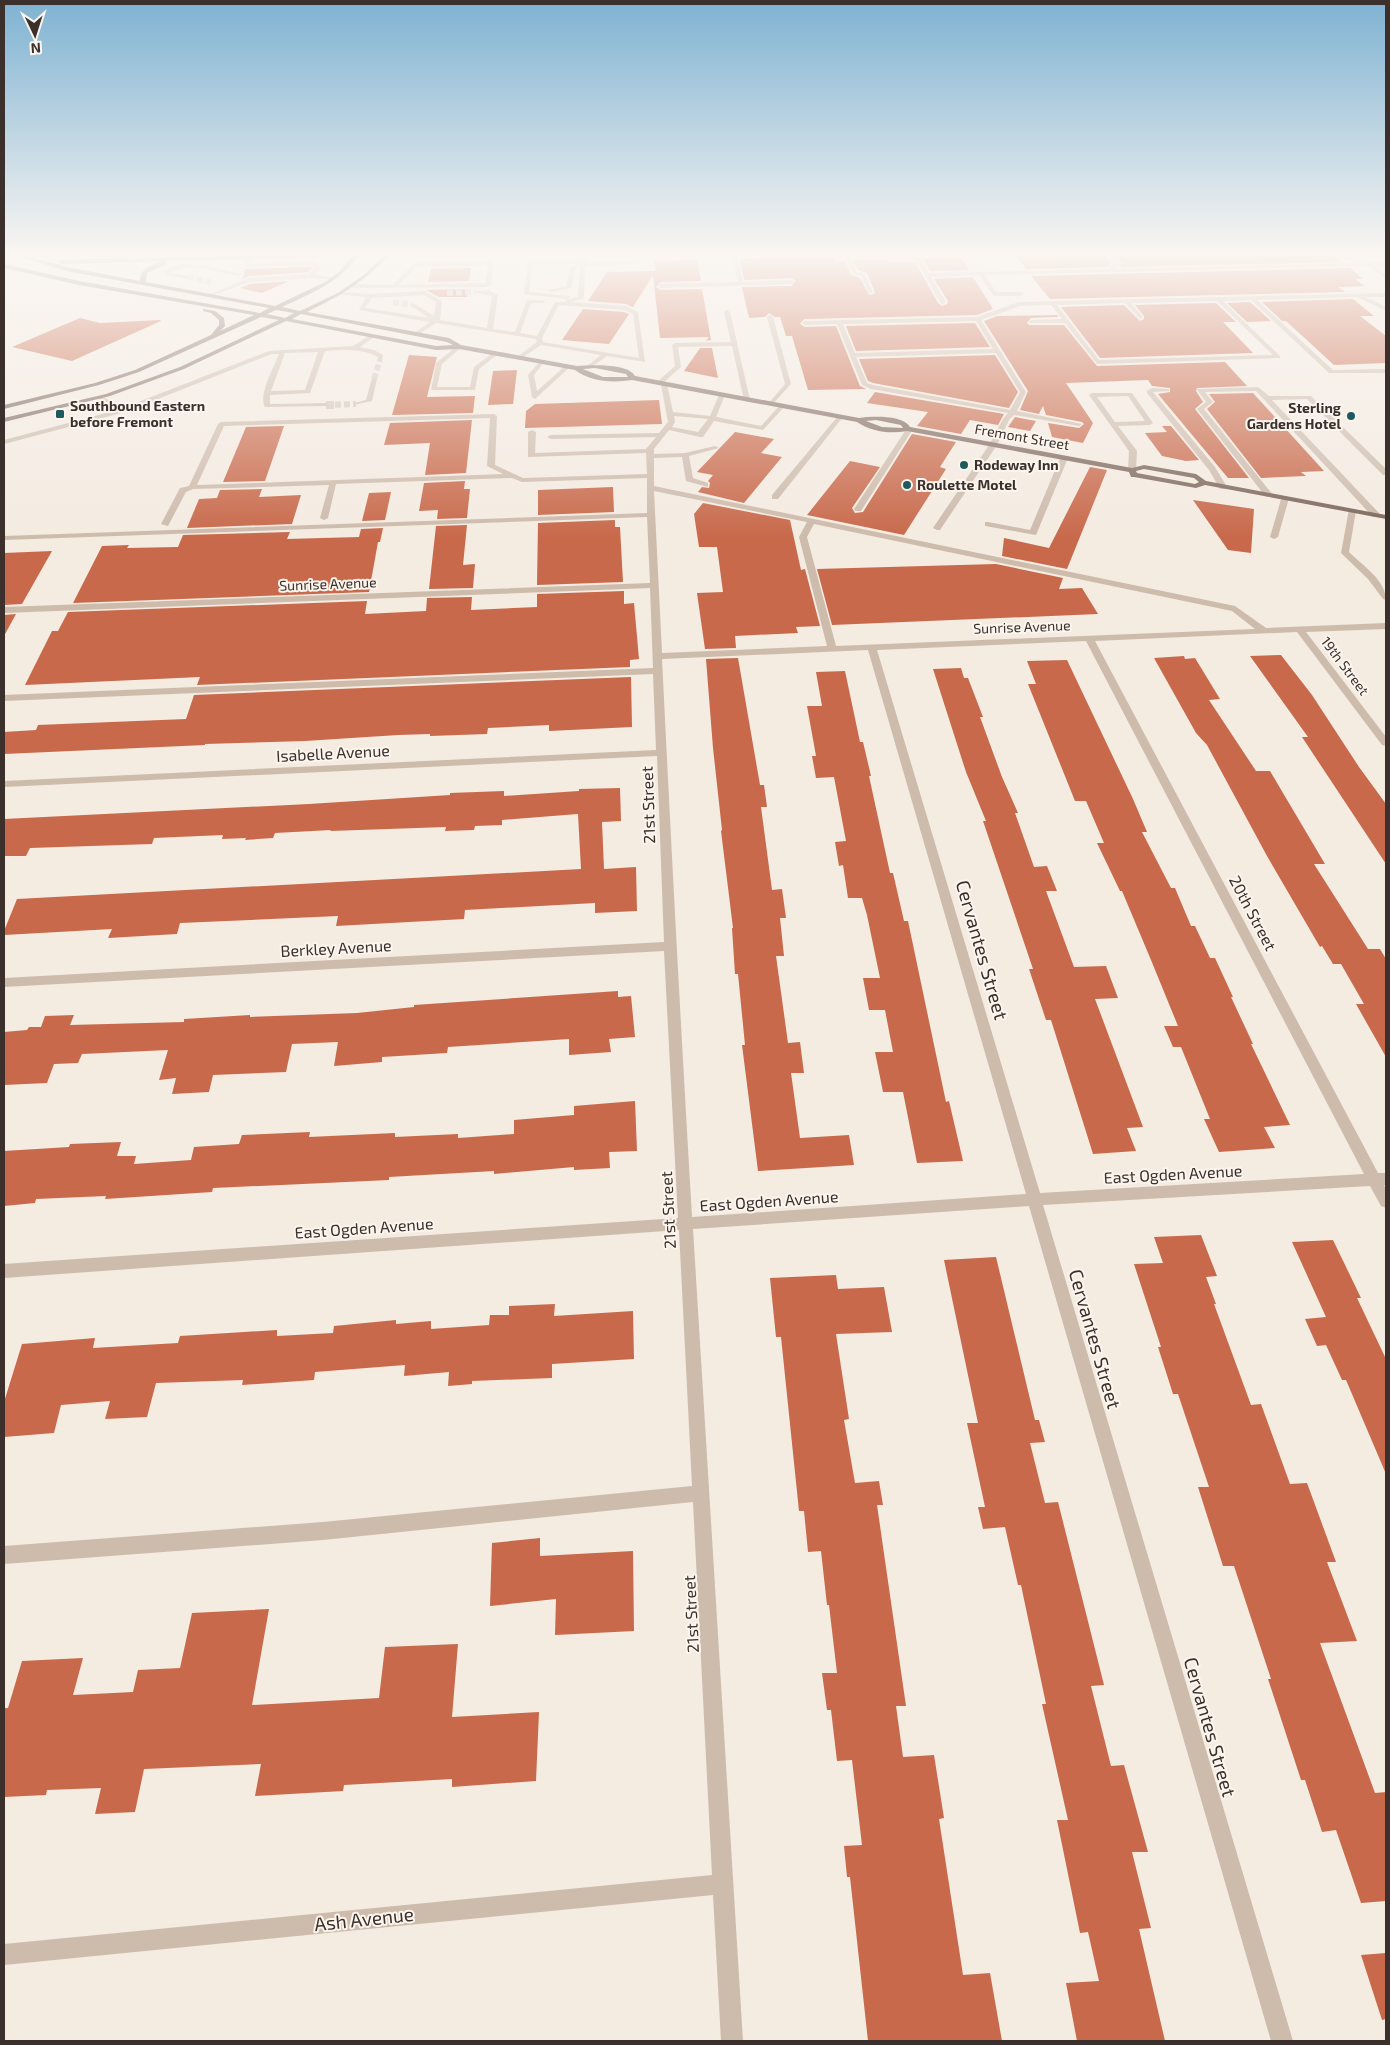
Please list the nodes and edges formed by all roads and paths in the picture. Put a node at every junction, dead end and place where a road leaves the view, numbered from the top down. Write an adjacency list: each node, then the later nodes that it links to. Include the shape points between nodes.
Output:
1 (193, 347): 34 (main road)
2 (226, 347): 39 (main road, via 182,368)
3 (433, 347): 4 (main road, Fremont Street)
4 (449, 347)
5 (459, 347): 22 (street, via 439,364 433,389 473,388 476,368)
6 (461, 347): 22 (main road, Fremont Street)
7 (531, 347): 25 (street)
8 (575, 347): 23 (street)
9 (641, 347): 23 (street, via 643,361)
10 (676, 347): 35 (street, via 678,368)
11 (735, 347): 41 (street)
12 (778, 347): 43 (street, via 788,384)
13 (849, 347): 24 (street)
14 (996, 347): 21 (street)
15 (1086, 347): 16 (street, via 1097,362 1278,357)
16 (1268, 347)
17 (1305, 347): 31 (street, via 1331,372)
18 (354, 348): 19 (street); 26 (street, via 372,351 381,356)
19 (322, 350): 20 (street); 37 (street, via 308,392)
20 (283, 351): 37 (street); 47 (street, via 271,352)
21 (998, 351): 24 (street); 48 (street, via 1023,392)
22 (496, 354): 25 (main road, Fremont Street)
23 (606, 354): 29 (street)
24 (852, 355): 48 (street, via 864,384 871,387)
25 (519, 358): 27 (main road, Fremont Street)
26 (380, 360)
27 (541, 362): 28 (main road, Fremont Street); 28 (street, via 531,375 536,397)
28 (567, 366): 30 (main road, Fremont Street)
29 (589, 367): 30 (main road, Fremont Street); 32 (main road, Fremont Street, via 629,372)
30 (577, 368): 32 (main road, Fremont Street, via 583,374 619,380)
31 (1386, 371)
32 (632, 378): 35 (main road, Fremont Street)
33 (374, 379): 42 (street, via 369,401)
34 (97, 384): 46 (main road); 49 (main road, via 88,392 72,398)
35 (662, 384): 38 (main road, Fremont Street); 55 (street)
36 (1167, 390): 72 (street, via 1149,392)
37 (266, 393): 44 (street, via 267,406)
38 (722, 395): 41 (main road, Fremont Street); 51 (street)
39 (99, 397): 47 (street); 52 (main road)
40 (1267, 398): 66 (street, via 1309,397); 74 (street, via 1258,389 1200,390 1210,402 1200,409); 79 (street)
41 (747, 400): 43 (main road, Fremont Street)
42 (356, 404)
43 (771, 404): 45 (main road, Fremont Street)
44 (326, 405)
45 (782, 406): 50 (main road, Fremont Street); 51 (street, via 763,428)
46 (4, 407)
47 (123, 411): 59 (street)
48 (1012, 413): 53 (street); 60 (street)
49 (4, 416)
50 (840, 417): 56 (main road, Fremont Street, via 859,420 866,426 897,431); 73 (street)
51 (712, 418): 55 (street); 55 (street, via 700,435)
52 (4, 420)
53 (1079, 424)
54 (1114, 424): 54 (street, via 1092,395 1130,394 1150,423); 65 (street, via 1133,451)
55 (667, 426): 58 (street); 62 (street)
56 (908, 429): 60 (main road, Fremont Street); 76 (street)
57 (532, 432): 62 (street, via 531,455)
58 (551, 437)
59 (4, 442)
60 (993, 445): 64 (main road, Fremont Street); 85 (street)
61 (715, 448): 63 (street)
62 (650, 453): 63 (street); 69 (street, 21st Street)
63 (685, 455): 70 (street, via 689,479)
64 (1064, 458): 65 (main road, Fremont Street); 84 (street, via 1033,533)
65 (1132, 470): 72 (main road, Fremont Street, via 1134,475 1143,477)
66 (1386, 473)
67 (513, 476): 68 (street); 69 (street, via 522,480); 71 (street, via 491,466 494,416 221,424)
68 (333, 482): 71 (street); 81 (street)
69 (651, 482): 78 (street, 21st Street); 82 (street)
70 (705, 485)
71 (192, 487): 83 (street, via 183,490)
72 (1223, 487): 74 (main road, Fremont Street)
73 (776, 496)
74 (1269, 496): 75 (main road, Fremont Street)
75 (1285, 498): 77 (main road, Fremont Street); 86 (street)
76 (858, 509)
77 (1352, 511): 79 (main road, Fremont Street); 89 (street, via 1345,554 1371,577)
78 (651, 515): 87 (street); 88 (street, 21st Street)
79 (1376, 515): 80 (main road, Fremont Street)
80 (1386, 517)
81 (324, 518)
82 (812, 522): 93 (street, via 1234,609); 96 (street, via 803,537)
83 (165, 524)
84 (988, 524)
85 (937, 528)
86 (1274, 537)
87 (4, 538)
88 (654, 585): 90 (street, Sunrise Avenue); 97 (street, 21st Street)
89 (1386, 597)
90 (4, 610)
91 (1386, 626): 92 (street, Sunrise Avenue)
92 (1300, 630): 93 (street, Sunrise Avenue); 99 (street, 19th Street)
93 (1264, 631): 94 (street, Sunrise Avenue)
94 (1089, 638): 95 (street, Sunrise Avenue); 104 (street, 20th Street)
95 (872, 647): 96 (street, Sunrise Avenue); 105 (street, Cervantes Street)
96 (832, 649): 97 (street, Sunrise Avenue)
97 (659, 664): 98 (street, Sunrise Avenue); 100 (street, 21st Street)
98 (4, 698)
99 (1386, 744)
100 (663, 753): 101 (street, Isabelle Avenue); 102 (street, 21st Street)
101 (4, 784)
102 (670, 946): 103 (street, Berkley Avenue); 107 (street, 21st Street)
103 (4, 983)
104 (1380, 1179): 105 (street, East Ogden Avenue); 106 (street, 20th Street)
105 (1034, 1200): 107 (street, East Ogden Avenue); 114 (street, Cervantes Street)
106 (1386, 1202)
107 (687, 1224): 108 (street, East Ogden Avenue); 109 (street, 21st Street)
108 (4, 1271)
109 (702, 1493): 110 (street, via 323,1531); 111 (street, 21st Street)
110 (4, 1555)
111 (724, 1884): 112 (street, Ash Avenue); 113 (street, 21st Street)
112 (4, 1955)
113 (732, 2041)
114 (1282, 2041)

